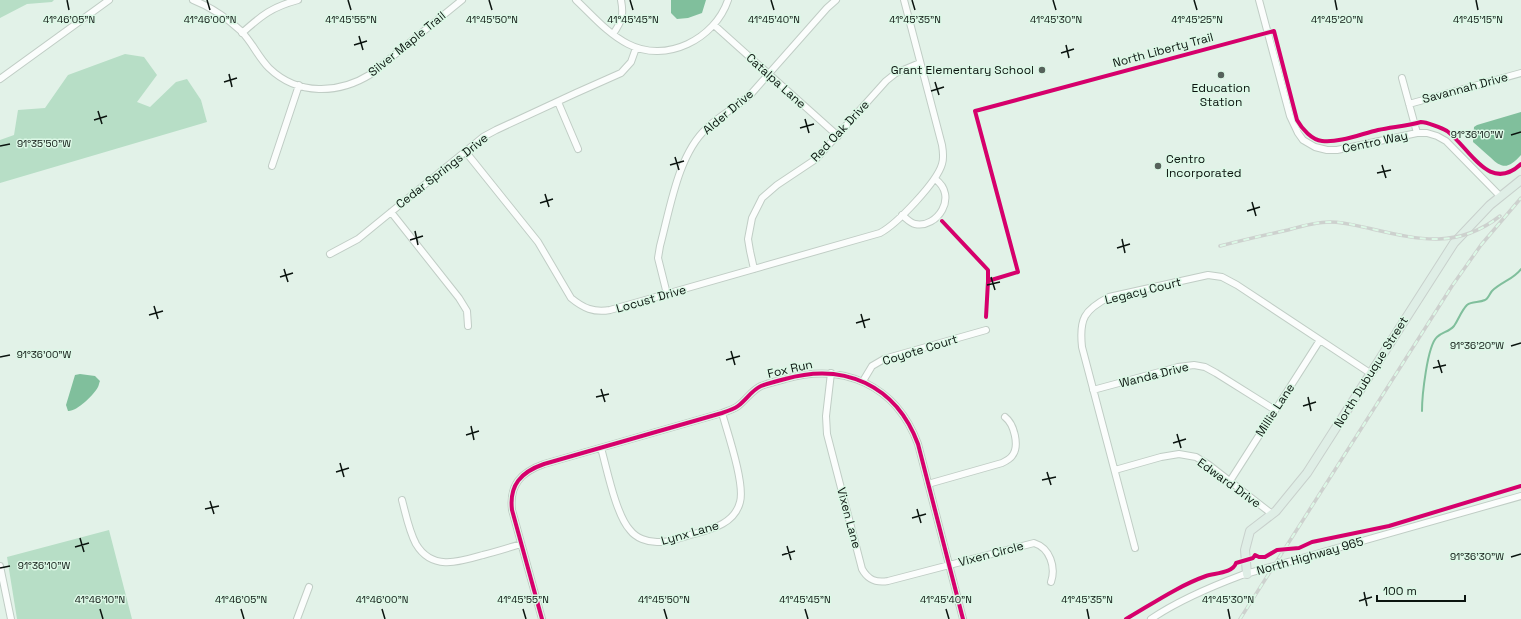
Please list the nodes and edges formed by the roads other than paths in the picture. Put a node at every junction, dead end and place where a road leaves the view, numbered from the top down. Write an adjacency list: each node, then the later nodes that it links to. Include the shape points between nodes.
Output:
1 (109, 0): 19 (street)
2 (193, 0): 12 (street, Silver Maple Trail, via 229,20)
3 (298, 0): 12 (street, via 268,11)
4 (462, 0): 20 (street, Silver Maple Trail, via 359,81 334,89)
5 (576, 0): 13 (street)
6 (621, 0): 13 (street, via 623,15)
7 (728, 0): 11 (street)
8 (836, 0): 17 (street, Alder Drive)
9 (904, 0): 15 (street, Locust Drive)
10 (1259, 0): 23 (street, Centro Way, via 1290,116 1303,140 1319,148 1337,150)
11 (714, 25): 14 (street, via 696,40 676,48); 17 (street, Catalpa Lane)
12 (242, 33): 20 (street, Silver Maple Trail, via 270,68)
13 (614, 34): 14 (street)
14 (636, 48): 21 (street, Cedar Springs Drive, via 631,62 621,73)
15 (920, 63): 24 (street, Red Oak Drive, via 896,73 886,81); 28 (street, Locust Drive, via 942,145 943,163)
16 (1521, 73): 22 (street, Savannah Drive)
17 (768, 74): 24 (street, Catalpa Lane); 35 (street, Alder Drive, via 742,103 706,129 680,169 658,258)
18 (1402, 78): 22 (street)
19 (0, 79)
20 (299, 85): 27 (street)
21 (558, 102): 25 (street); 26 (street, Cedar Springs Drive, via 496,130)
22 (1409, 104): 23 (street)
23 (1417, 133): 30 (street, Centro Way, via 1427,133 1446,141)
24 (838, 136): 34 (street, Red Oak Drive, via 816,159 762,198 756,209 748,239)
25 (578, 148)
26 (466, 151): 31 (street, Cedar Springs Drive); 35 (street, Locust Drive, via 538,242 571,298 578,304 602,311)
27 (272, 166)
28 (935, 179): 32 (street, Locust Drive); 32 (street, via 943,186 946,195 940,214 930,222 915,224)
29 (1521, 180): 30 (main road, North Dubuque Street)
30 (1500, 196): 40 (main road, North Dubuque Street, via 1454,243)
31 (391, 212): 33 (street, Cedar Springs Drive, via 358,239); 36 (street, via 452,287 467,311)
32 (902, 215): 34 (street, Locust Drive, via 880,233)
33 (330, 254)
34 (754, 269): 35 (street, Locust Drive)
35 (667, 294)
36 (468, 326)
37 (986, 330): 41 (street, Coyote Court, via 884,359 872,366)
38 (1320, 340): 40 (street, Legacy Court); 42 (street, Legacy Court, via 1237,285 1222,277 1208,275 1109,297 1089,310 1082,320 1080,333); 43 (street, Millie Lane)
39 (831, 373): 41 (street, Fox Run); 44 (street, Fox Run, via 806,374 767,384 753,391 737,406); 55 (street, Vixen Lane, via 826,416 827,434 862,570 874,582 880,583)
40 (1370, 373): 52 (main road, North Dubuque Street, via 1307,473)
41 (863, 381): 49 (street, Fox Run, via 887,397 908,422 918,444)
42 (1093, 390): 43 (street, Wanda Drive, via 1194,365 1216,373); 47 (street, Legacy Court)
43 (1275, 410): 48 (street, Millie Lane)
44 (722, 413): 46 (street, Fox Run); 46 (street, Lynx Lane, via 742,494 732,517 722,525 706,530 658,542 645,540 631,532 622,520)
45 (1005, 417): 49 (street, via 1010,422 1016,444 1011,457 1002,463)
46 (601, 448): 53 (street, Fox Run, via 538,466 520,478 511,502)
47 (1115, 470): 48 (street, Edward Drive, via 1179,454 1196,457); 54 (street, Legacy Court)
48 (1230, 481): 52 (street, Edward Drive)
49 (928, 484): 55 (street, Fox Run)
50 (1521, 496): 57 (street, North Highway 965)
51 (402, 500): 53 (street, via 417,546 427,556 439,561 453,563)
52 (1272, 514): 57 (main road, North Dubuque Street, via 1250,531 1245,550)
53 (521, 544): 62 (street, Fox Run)
54 (1136, 548)
55 (949, 565): 58 (street, Vixen Circle, via 1034,543 1045,549 1048,554 1054,572); 63 (street, Fox Run)
56 (0, 566): 60 (street)
57 (1247, 574): 64 (street, North Highway 965, via 1181,601)
58 (1051, 582)
59 (309, 587): 61 (street)
60 (10, 619)
61 (297, 619)
62 (542, 619)
63 (964, 619)
64 (1151, 619)

